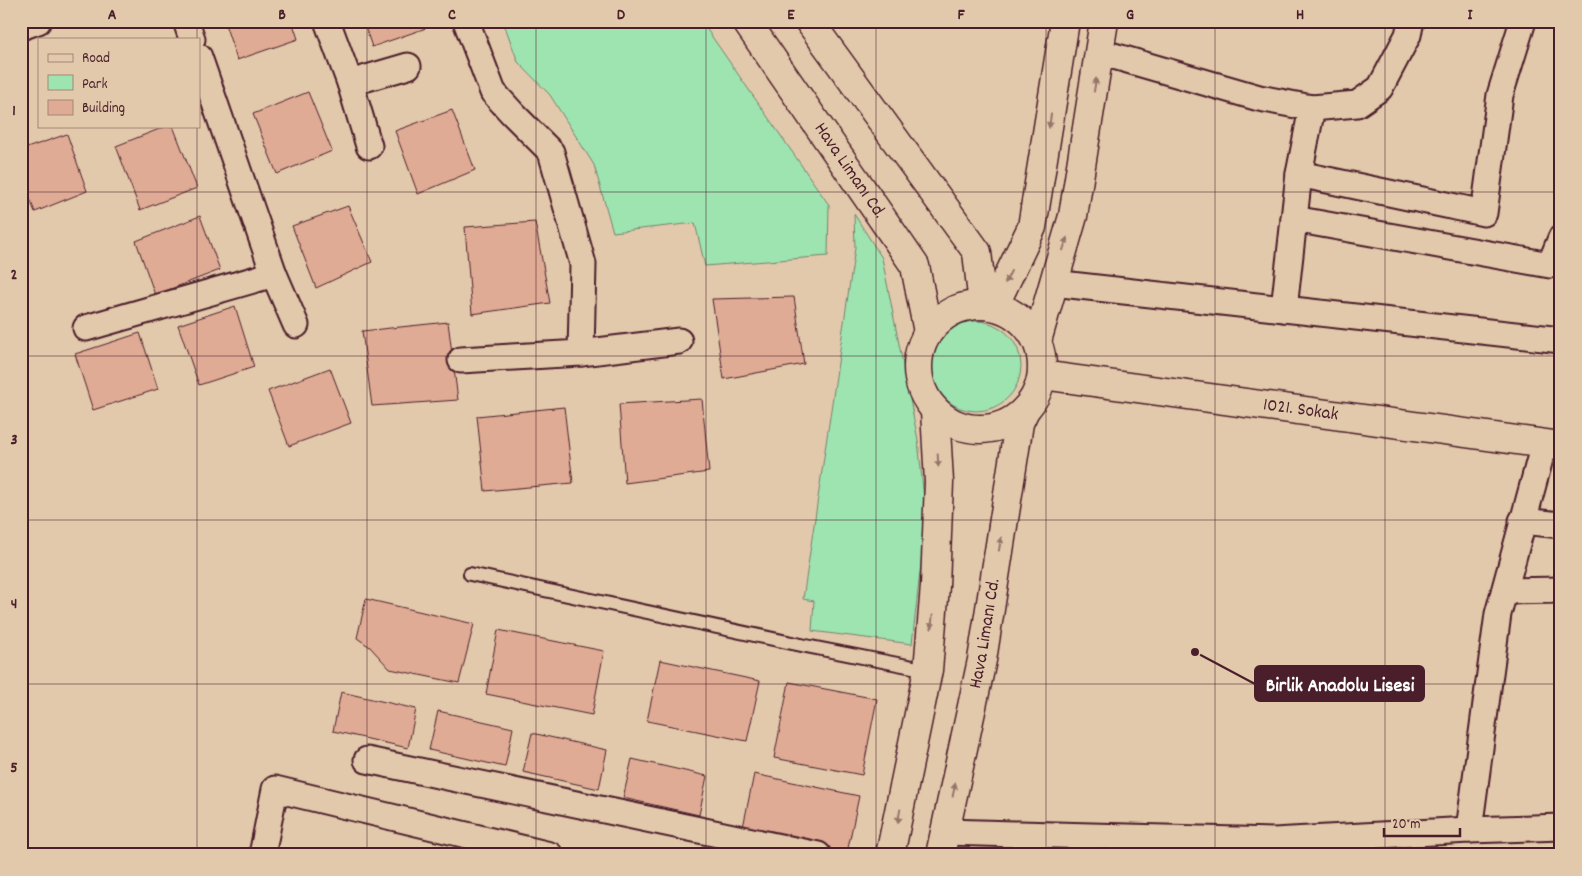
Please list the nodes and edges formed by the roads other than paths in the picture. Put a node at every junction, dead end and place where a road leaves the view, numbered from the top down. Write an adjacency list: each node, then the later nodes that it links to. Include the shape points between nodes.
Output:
1 (38, 21): 11 (street)
2 (186, 21): 12 (street)
3 (328, 21): 16 (street)
4 (466, 21): 32 (street, via 493,92 551,152 583,264)
5 (746, 21): 28 (main road, Hava Limanı Cd., via 915,266)
6 (809, 21): 24 (main road, via 978,252)
7 (1065, 21): 24 (main road, one-way to 24, via 1032,227)
8 (1104, 21): 13 (main road)
9 (1411, 21): 17 (street, via 1408,35 1380,88 1357,104)
10 (1523, 21): 19 (street, via 1500,95 1484,212)
11 (21, 27)
12 (192, 38)
13 (1100, 52): 17 (street, via 1259,98); 23 (main road, one-way to 13, via 1073,216)
14 (200, 60): 22 (street)
15 (408, 66): 16 (street)
16 (350, 83): 18 (street)
17 (1312, 108): 19 (street)
18 (369, 146)
19 (1299, 174): 20 (street)
20 (1294, 219): 21 (street, via 1550,265); 25 (street)
21 (1561, 238)
22 (274, 274): 26 (street); 27 (street)
23 (1053, 283): 25 (street); 31 (main road)
24 (988, 306): 28 (main road, via 962,307 943,317); 31 (main road, via 1012,313)
25 (1284, 309): 29 (street)
26 (296, 325)
27 (86, 328)
28 (928, 332): 36 (main road, via 919,352 918,373 923,393)
29 (1561, 340)
30 (679, 341): 32 (street)
31 (1037, 341): 34 (main road)
32 (582, 353): 33 (street)
33 (461, 360)
34 (1042, 374): 35 (main road, via 1036,394); 37 (main road, 1021. Sokak)
35 (1025, 410): 36 (main road, via 1008,422 990,428 970,429 951,423); 47 (main road, Hava Limanı Cd., one-way to 35, via 982,660 1019,423)
36 (935, 411): 43 (main road, one-way to 43, via 939,482)
37 (1553, 445): 38 (street)
38 (1522, 521): 39 (street); 41 (street)
39 (1561, 526)
40 (470, 574): 43 (lane)
41 (1504, 590): 42 (street); 46 (street)
42 (1561, 590)
43 (928, 670): 51 (main road, one-way to 51)
44 (367, 760): 50 (street)
45 (1561, 828): 46 (street)
46 (1469, 830): 47 (street, via 1274,841)
47 (942, 844)
48 (262, 855): 49 (street, via 275,789)
49 (550, 855)
50 (818, 855)
51 (890, 855)

